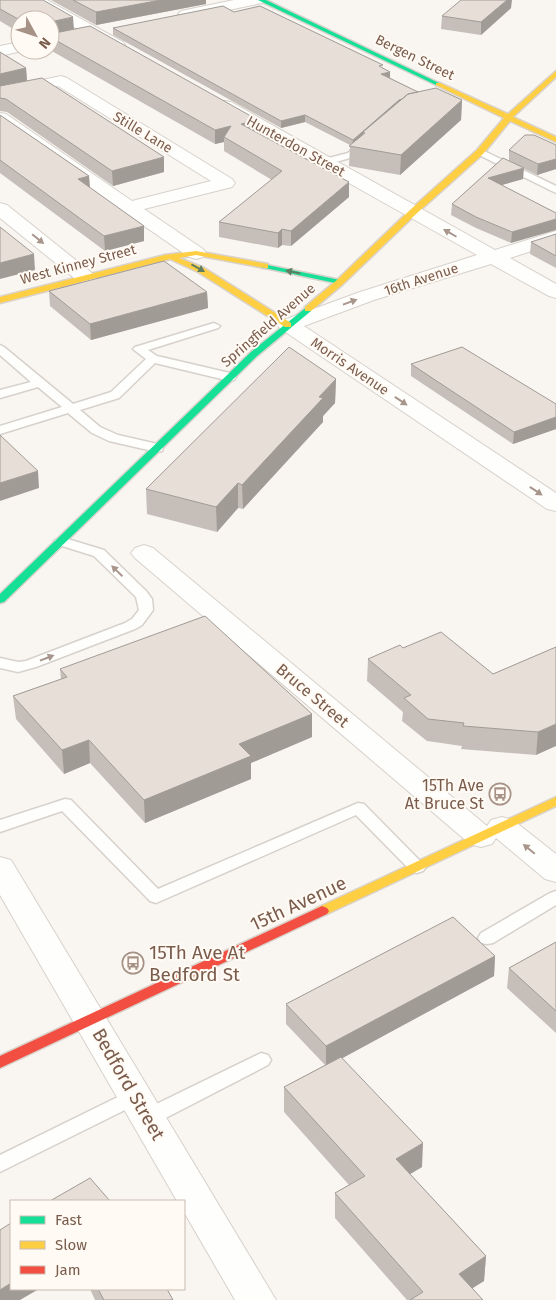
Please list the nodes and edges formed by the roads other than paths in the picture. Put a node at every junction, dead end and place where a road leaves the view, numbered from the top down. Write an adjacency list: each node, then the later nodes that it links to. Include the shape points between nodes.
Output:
1 (36, 0): 5 (street)
2 (259, 0): 3 (street); 10 (main road, Bergen Street)
3 (171, 17)
4 (114, 29): 5 (street)
5 (95, 32): 6 (street); 7 (street)
6 (68, 38)
7 (129, 52)
8 (556, 73): 14 (main road, Springfield Avenue)
9 (0, 94): 20 (street, Stille Lane, via 61,81 226,183)
10 (462, 96): 12 (lane); 14 (main road, Bergen Street)
11 (214, 100): 18 (street, Hunterdon Street)
12 (445, 100)
13 (0, 118): 20 (street)
14 (508, 118): 16 (main road, Bergen Street); 17 (main road, Springfield Avenue)
15 (373, 136): 18 (lane, via 350,155)
16 (556, 140)
17 (480, 152): 19 (lane); 22 (main road, Springfield Avenue)
18 (324, 162): 22 (street, Hunterdon Street)
19 (556, 190)
20 (129, 208): 24 (street)
21 (0, 209): 27 (street, one-way to 27)
22 (412, 212): 26 (street, Hunterdon Street, one-way to 22); 28 (main road, Springfield Avenue)
23 (556, 238): 26 (street, 16th Avenue)
24 (196, 253): 25 (main road); 28 (main road, one-way to 24)
25 (164, 257): 27 (main road, West Kinney Street); 31 (main road, Morris Avenue, one-way to 31, via 178,259 201,270)
26 (492, 257): 29 (street, Hunterdon Street); 31 (street, 16th Avenue, one-way to 26, via 367,296)
27 (86, 278): 30 (main road, West Kinney Street)
28 (340, 282): 31 (main road, Springfield Avenue)
29 (556, 292)
30 (0, 300)
31 (288, 325): 35 (main road, Springfield Avenue); 41 (street, Morris Avenue, one-way to 41)
32 (214, 326): 34 (lane, via 139,349)
33 (0, 349): 36 (lane)
34 (153, 359): 35 (lane); 38 (lane, via 114,395)
35 (230, 377): 40 (main road, Springfield Avenue)
36 (40, 382): 37 (lane); 38 (lane)
37 (0, 394)
38 (72, 409): 39 (lane); 40 (lane, via 96,430 114,438)
39 (0, 430)
40 (157, 448): 42 (main road, Springfield Avenue)
41 (556, 504)
42 (61, 541): 44 (main road, Springfield Avenue); 45 (lane, one-way to 42, via 18,667 31,664 130,626 146,610 141,594 99,554)
43 (144, 553): 48 (street, Bruce Street)
44 (0, 599)
45 (0, 663)
46 (556, 801): 48 (main road, 15th Avenue)
47 (0, 826): 49 (lane, via 65,804 156,897 358,808)
48 (491, 832): 49 (main road, 15th Avenue); 51 (street, Bruce Street, one-way to 48)
49 (417, 867): 54 (main road, 15th Avenue)
50 (0, 868): 54 (street, Bedford Street)
51 (556, 871)
52 (556, 898): 53 (lane)
53 (487, 938)
54 (91, 1019): 56 (main road, 15th Avenue); 57 (street, Bedford Street)
55 (261, 1060): 57 (lane)
56 (0, 1062)
57 (143, 1107): 58 (lane); 59 (street, Bedford Street)
58 (0, 1164)
59 (256, 1300)

